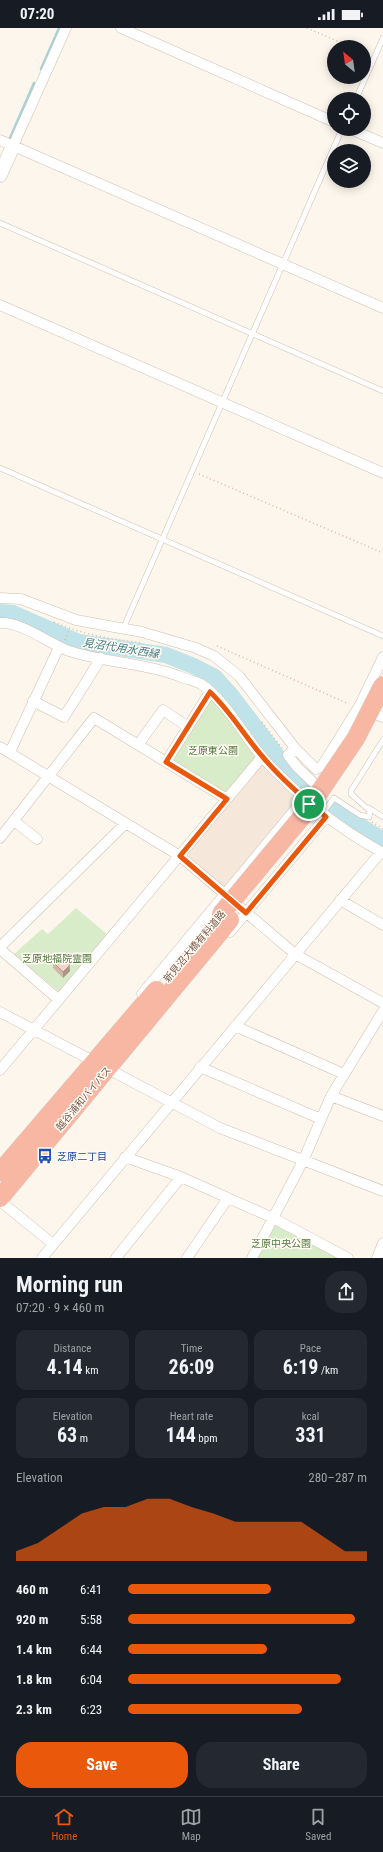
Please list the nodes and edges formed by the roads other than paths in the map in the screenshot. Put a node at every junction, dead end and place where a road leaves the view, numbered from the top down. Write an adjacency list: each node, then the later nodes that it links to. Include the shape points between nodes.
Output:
1 (66, 28): 10 (street)
2 (121, 28): 5 (street)
3 (383, 38): 4 (lane)
4 (359, 92)
5 (327, 119)
6 (339, 136): 13 (lane)
7 (366, 136): 9 (street)
8 (0, 140): 10 (street)
9 (383, 143)
10 (13, 146): 11 (street); 13 (street)
11 (0, 175)
12 (0, 223): 16 (lane)
13 (283, 264): 15 (street); 16 (lane)
14 (0, 305): 18 (street)
15 (383, 308)
16 (253, 334): 17 (lane); 18 (lane)
17 (383, 391)
18 (223, 402): 20 (street); 21 (lane)
19 (0, 468): 21 (lane)
20 (383, 473)
21 (163, 540): 24 (lane); 25 (lane)
22 (0, 598): 24 (street, via 21,599 76,620)
23 (0, 623): 26 (street, via 13,624)
24 (123, 629): 38 (street, via 165,638 206,652 220,661 239,676)
25 (383, 636)
26 (62, 644): 27 (street); 31 (street)
27 (101, 658): 30 (street, via 164,670 201,684); 31 (street, via 64,717)
28 (383, 658): 32 (street)
29 (383, 685): 57 (highway, 新見沼大橋有料道路, bridge, via 356,738 306,812)
30 (210, 692): 35 (street); 40 (street)
31 (33, 702): 39 (street)
32 (359, 708): 34 (street); 38 (street, via 329,757 319,768)
33 (383, 712): 57 (highway, 新見沼大橋有料道路, via 336,790)
34 (383, 717)
35 (188, 727): 37 (street, via 163,710); 41 (street)
36 (383, 740): 45 (lane, via 351,791 351,794)
37 (138, 745): 41 (street); 42 (street, via 94,718)
38 (295, 748): 44 (street, via 288,755 319,788)
39 (3, 750): 42 (street)
40 (262, 757): 43 (street); 44 (street)
41 (166, 762): 43 (street)
42 (50, 776): 48 (street); 49 (street)
43 (227, 799): 53 (street)
44 (307, 801): 46 (street); 54 (street)
45 (368, 808): 46 (lane, via 370,815 366,818 334,798); 47 (lane)
46 (324, 815): 52 (street); 56 (street)
47 (383, 817)
48 (14, 821): 50 (street); 51 (street)
49 (126, 823): 53 (street); 59 (street)
50 (0, 838)
51 (37, 839)
52 (382, 853): 55 (street)
53 (180, 856): 54 (street); 62 (street)
54 (225, 895): 56 (street); 67 (street, via 144,991)
55 (340, 900): 58 (street); 60 (street)
56 (246, 913): 60 (street); 66 (street, via 168,1008 161,1013)
57 (226, 917): 61 (highway, 新見沼大橋有料道路)
58 (383, 925)
59 (0, 948): 62 (street)
60 (295, 954): 63 (street); 68 (street)
61 (160, 994): 66 (highway, 越谷浦和バイパス); 67 (highway, 越谷浦和バイパス)
62 (59, 1000): 69 (street)
63 (383, 1004)
64 (0, 1012): 69 (street)
65 (383, 1012): 73 (street)
66 (152, 1013): 70 (highway, 越谷浦和バイパス)
67 (126, 1024): 70 (highway, 越谷浦和バイパス)
68 (235, 1026): 71 (street); 73 (street)
69 (33, 1030): 70 (street); 72 (street)
70 (101, 1065): 75 (street); 80 (highway, 越谷浦和バイパス); 83 (highway, 越谷浦和バイパス)
71 (200, 1067): 75 (street); 77 (street)
72 (0, 1070)
73 (344, 1074): 74 (street)
74 (331, 1096): 76 (street); 77 (street)
75 (171, 1102): 78 (street); 79 (street, via 220,1128)
76 (383, 1116)
77 (321, 1119): 79 (street)
78 (125, 1157): 81 (street); 88 (street)
79 (303, 1161): 82 (street); 86 (street)
80 (0, 1172)
81 (181, 1177): 84 (street); 90 (street)
82 (383, 1191)
83 (0, 1198)
84 (228, 1198): 86 (street); 91 (street)
85 (0, 1201): 88 (street)
86 (273, 1218): 92 (street); 93 (street)
87 (383, 1243): 94 (street)
88 (54, 1244): 89 (street)
89 (42, 1258)
90 (116, 1258)
91 (187, 1258)
92 (252, 1258)
93 (348, 1258)
94 (376, 1258)

